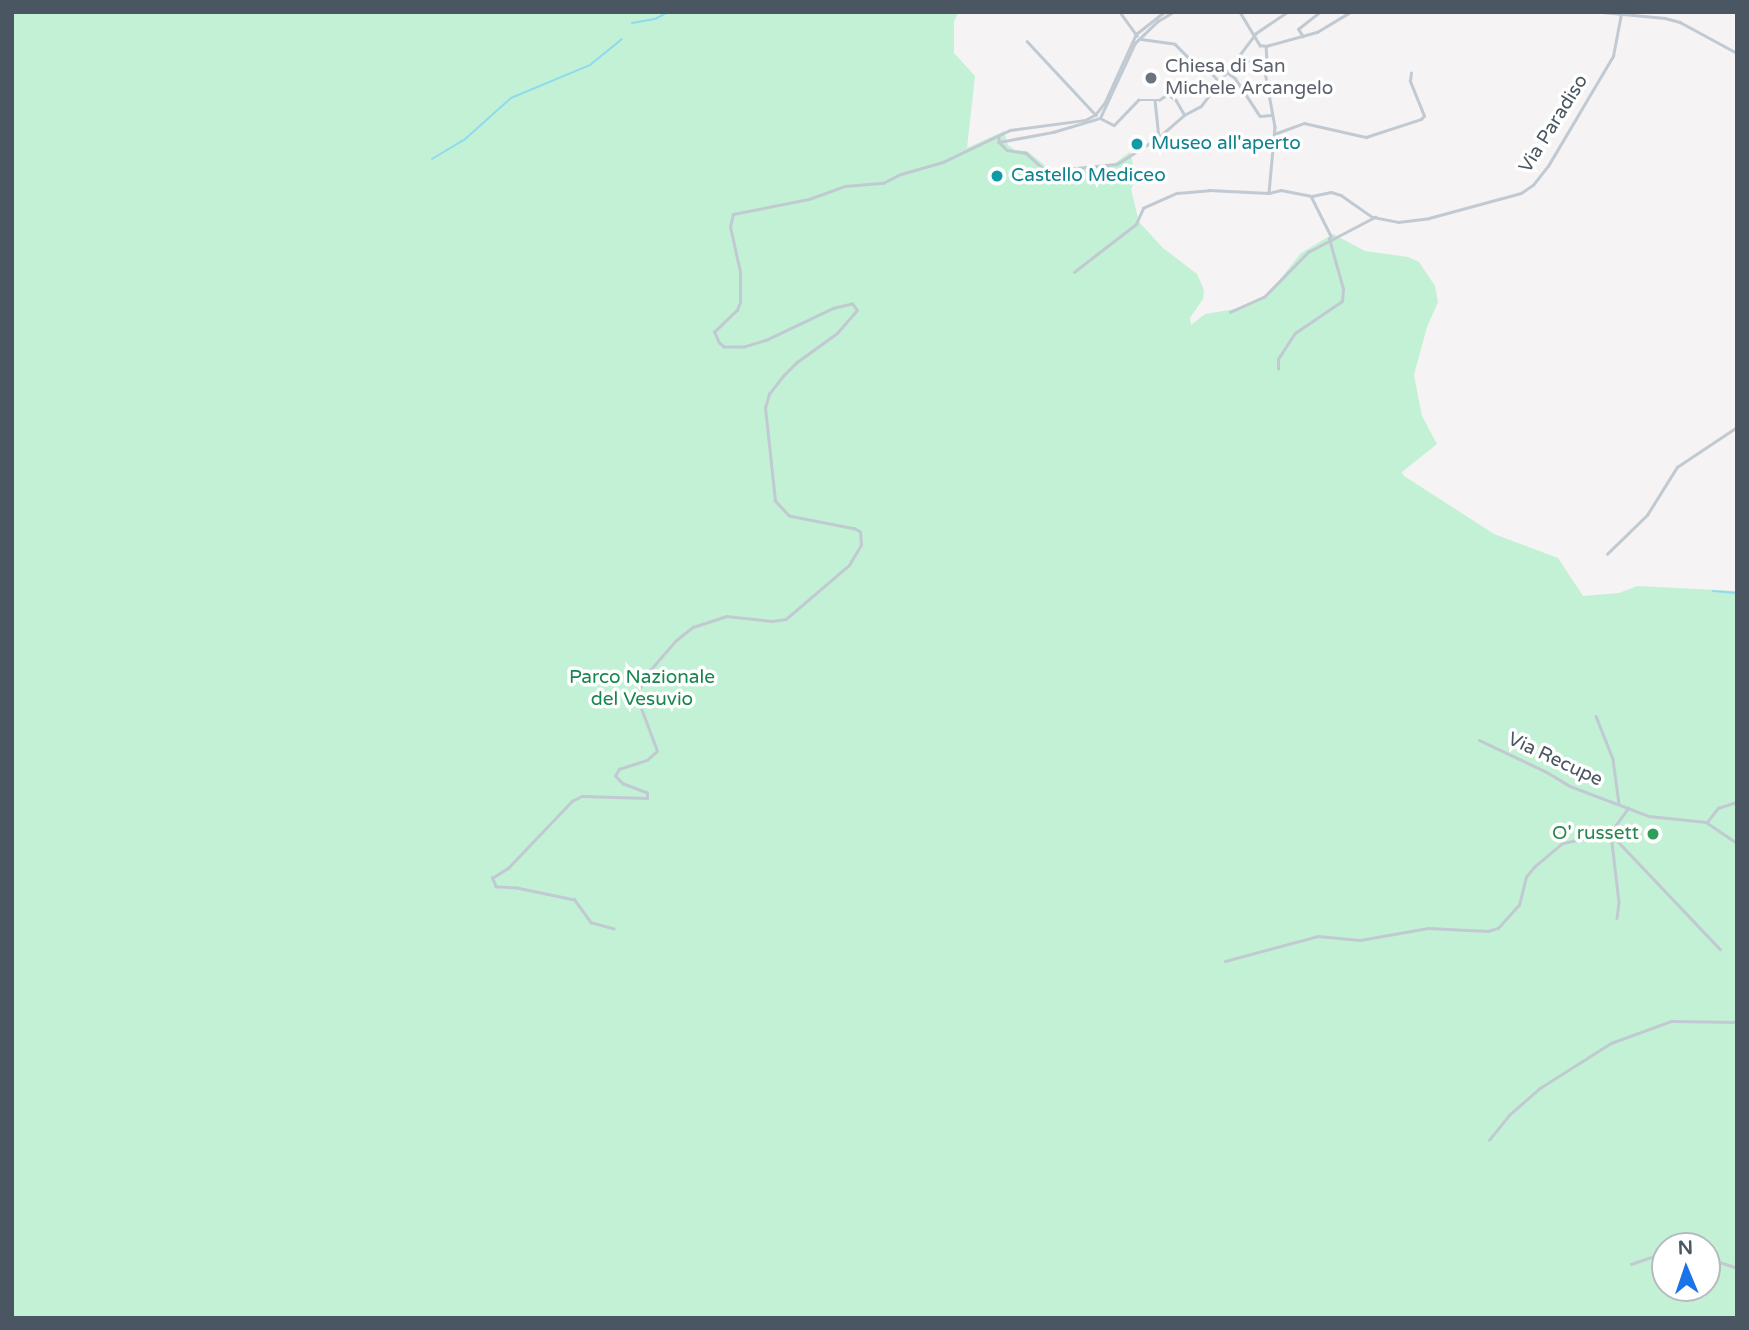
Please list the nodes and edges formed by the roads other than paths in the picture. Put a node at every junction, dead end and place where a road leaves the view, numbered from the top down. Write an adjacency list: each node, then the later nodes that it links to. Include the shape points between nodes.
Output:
1 (1120, 12): 10 (street)
2 (1164, 12): 10 (street)
3 (1173, 12): 13 (street)
4 (1240, 12): 11 (street)
5 (1287, 12): 11 (street)
6 (1320, 12): 12 (street, via 1298,29)
7 (1350, 12): 12 (street)
8 (1602, 12): 9 (street)
9 (1621, 14): 16 (street, via 1680,23); 33 (street, Via Paradiso, via 1613,56 1533,185 1506,199 1429,218 1398,222)
10 (1136, 34): 13 (street); 24 (street)
11 (1253, 36): 15 (street); 17 (street)
12 (1303, 37): 15 (street)
13 (1140, 38): 21 (street, via 1175,44); 26 (street)
14 (1027, 41): 24 (street)
15 (1266, 46): 18 (street)
16 (1737, 54)
17 (1240, 55): 18 (street); 19 (street)
18 (1264, 66): 23 (street)
19 (1228, 73): 21 (street); 23 (street, via 1260,116)
20 (1410, 73): 27 (street, via 1424,116 1421,119 1366,137 1304,123)
21 (1221, 84): 25 (street, via 1201,106)
22 (1155, 100): 25 (street, via 1171,96); 26 (street, via 1135,102 1114,125); 29 (street)
23 (1273, 114): 27 (street)
24 (1095, 115): 26 (street); 28 (street)
25 (1184, 115): 29 (street)
26 (1100, 118): 30 (street)
27 (1274, 134): 31 (street)
28 (999, 136): 30 (street); 49 (street, via 891,180 845,186 809,199 733,214 730,227 740,272 740,302 714,332 724,347 744,347 834,308 856,307 854,318 783,376 765,408 775,501 789,516 860,532 862,538 858,554 786,619 726,616 693,627 675,641 636,695 657,751 619,769 615,776 647,793 647,798 582,796 572,801 492,878 493,885 574,900 591,923)
29 (1159, 137): 30 (street, via 1117,164 1051,171 1043,170 1026,153 1007,150)
30 (999, 142)
31 (1269, 193): 32 (street, Via Paradiso, via 1281,190); 35 (street, Via Paradiso, via 1177,193 1143,208 1136,224)
32 (1311, 196): 33 (street, Via Paradiso, via 1336,193); 34 (street)
33 (1375, 217): 34 (street)
34 (1330, 239): 36 (street, via 1301,257 1264,298); 37 (street, via 1342,301 1295,333 1278,359)
35 (1074, 272)
36 (1230, 312)
37 (1278, 369)
38 (1737, 426): 39 (street, via 1677,467 1647,515)
39 (1607, 554)
40 (1596, 716): 43 (street, via 1613,759)
41 (1479, 740): 43 (street, Via Recupe, via 1570,786)
42 (1737, 802): 45 (street, via 1718,807)
43 (1619, 804): 44 (street, Via Recupe)
44 (1628, 808): 45 (street, Via Recupe, via 1658,818); 46 (street)
45 (1706, 822): 47 (street, Via Recupe)
46 (1611, 833): 48 (street); 50 (street); 51 (street, via 1574,839 1544,857 1526,877 1519,905 1498,928 1427,928 1360,940 1318,936)
47 (1737, 843)
48 (1617, 918)
49 (614, 929)
50 (1720, 949)
51 (1225, 961)
52 (1737, 1022): 53 (street, via 1671,1021 1611,1043 1540,1088)
53 (1489, 1140)
54 (1651, 1257): 55 (street)
55 (1631, 1264)

